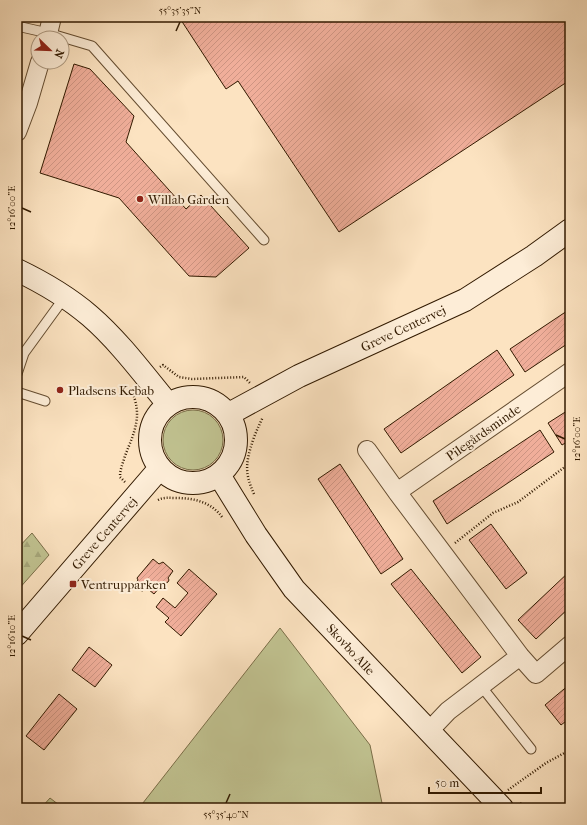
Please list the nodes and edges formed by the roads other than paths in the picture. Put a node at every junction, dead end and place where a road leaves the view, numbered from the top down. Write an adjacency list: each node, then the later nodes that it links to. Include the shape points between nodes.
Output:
1 (17, 26): 2 (lane)
2 (49, 29): 6 (lane, via 92,46)
3 (38, 70): 4 (street)
4 (17, 132)
5 (570, 230): 14 (street, Greve Centervej, via 465,300 299,376)
6 (264, 240)
7 (17, 270): 8 (street)
8 (64, 298): 10 (lane, via 24,353); 13 (street, via 90,316)
9 (570, 372): 18 (street, Pilegårdsminde)
10 (17, 374)
11 (17, 392): 12 (lane)
12 (45, 401)
13 (168, 404): 14 (street, via 184,397 201,397 216,403); 16 (street, via 158,414 151,427 152,456)
14 (228, 414): 17 (street, via 235,426 237,440 235,453 229,465)
15 (367, 450): 18 (street)
16 (160, 468): 17 (street, via 169,477 194,484); 19 (street, Greve Centervej)
17 (219, 475): 23 (street, Skovbo Alle, via 256,535 294,589)
18 (397, 492): 21 (street)
19 (17, 634)
20 (570, 645): 21 (street, via 536,674)
21 (520, 656): 22 (street)
22 (481, 686): 23 (street, via 448,711); 24 (lane)
23 (429, 731): 25 (street, Skovbo Alle)
24 (531, 749)
25 (510, 798)

